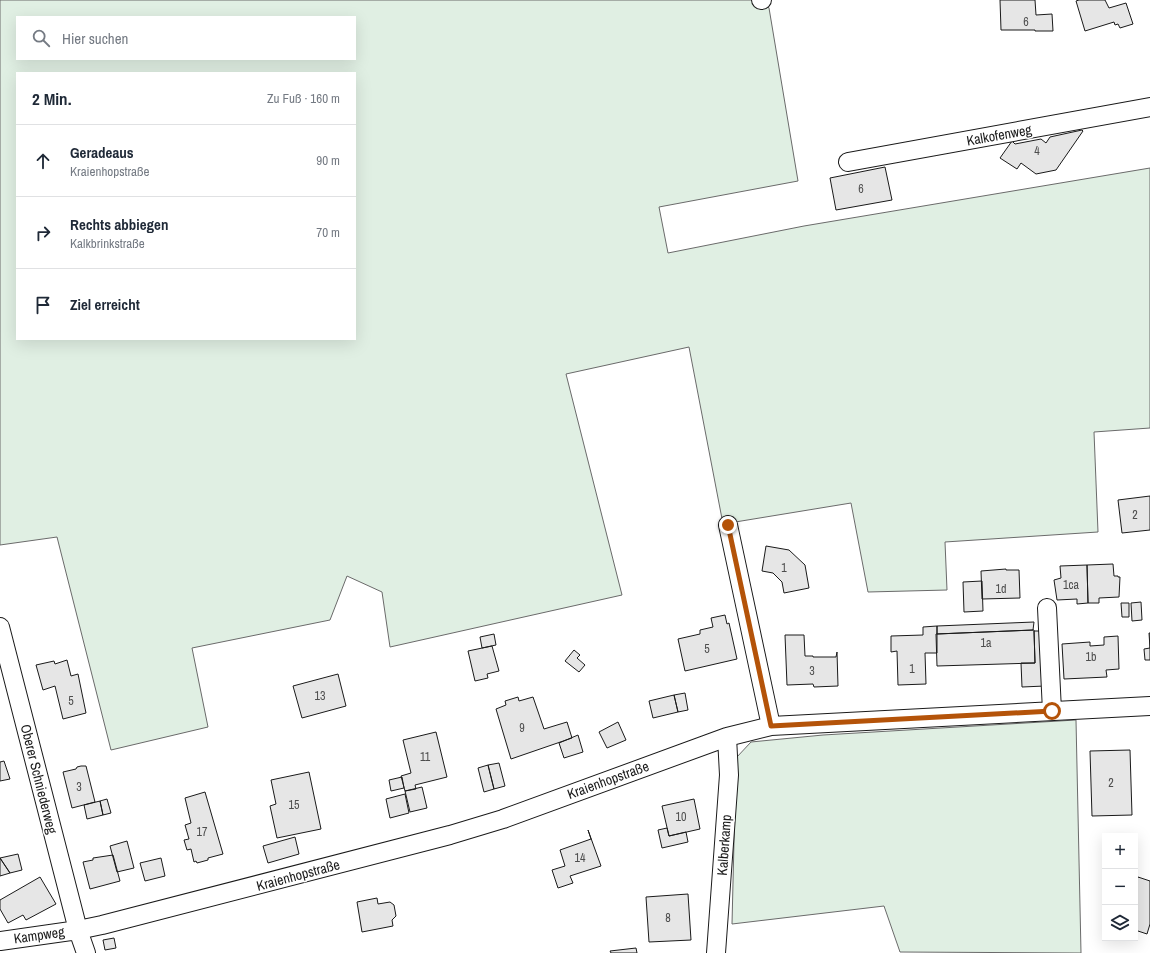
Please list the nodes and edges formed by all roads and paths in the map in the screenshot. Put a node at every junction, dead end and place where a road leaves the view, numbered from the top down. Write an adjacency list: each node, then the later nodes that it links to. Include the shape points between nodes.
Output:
1 (1150, 107): 2 (street, Kalkofenweg)
2 (848, 162)
3 (728, 525): 8 (street)
4 (1048, 608): 7 (street)
5 (0, 627): 10 (street, Oberer Schniederweg)
6 (1150, 706): 7 (street, Kraienhopstraße)
7 (1052, 711): 8 (street, Kraienhopstraße)
8 (771, 726): 9 (street, Kraienhopstraße)
9 (727, 737): 10 (street, Kraienhopstraße, via 465,831); 13 (street, Kalberkamp, via 729,775)
10 (78, 930): 11 (street, Kampweg); 12 (street, Oberer Schniederweg)
11 (0, 941)
12 (86, 953)
13 (716, 953)

